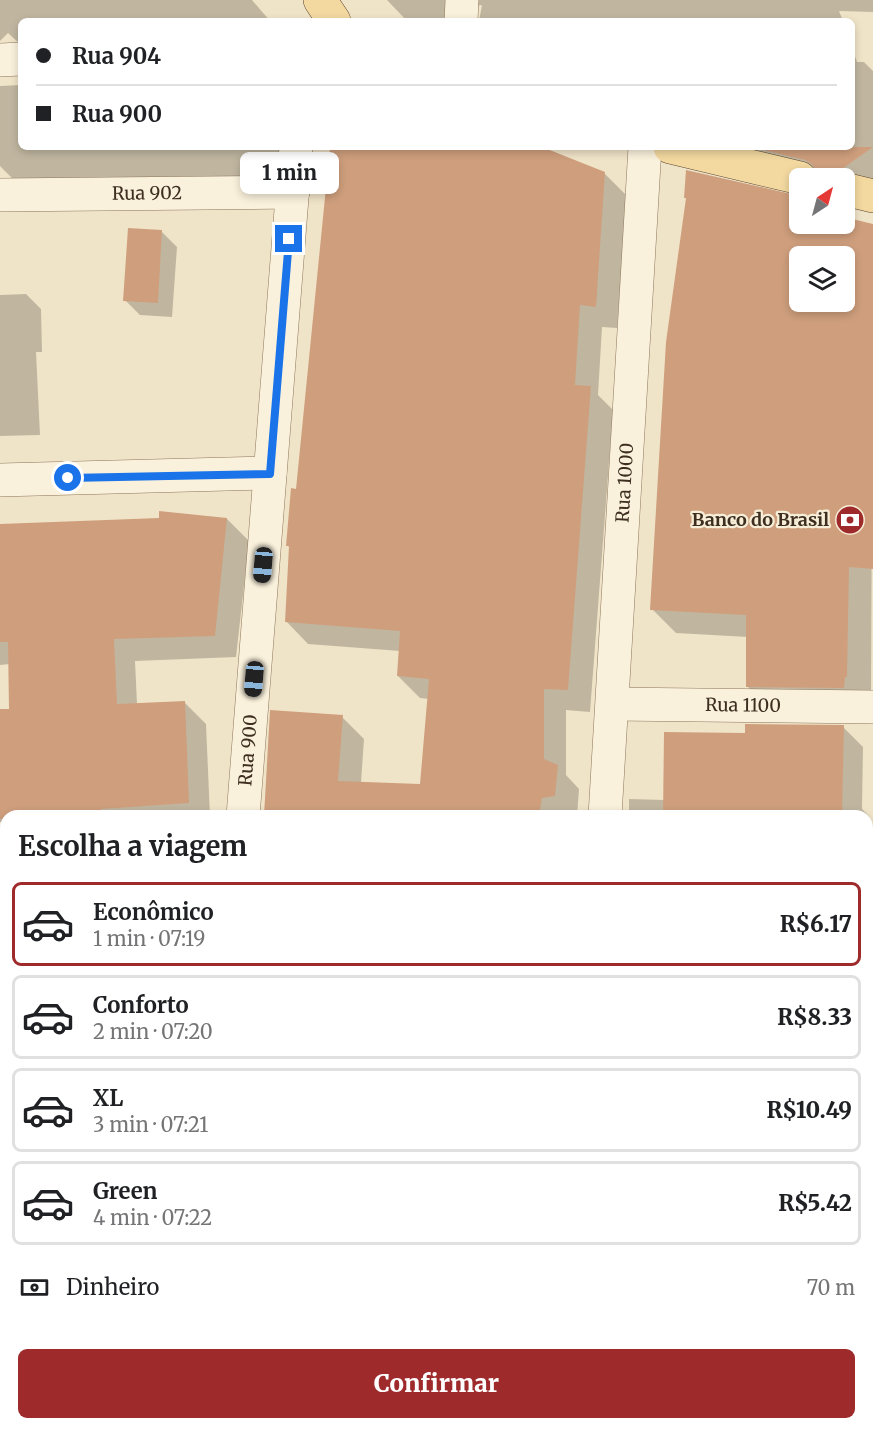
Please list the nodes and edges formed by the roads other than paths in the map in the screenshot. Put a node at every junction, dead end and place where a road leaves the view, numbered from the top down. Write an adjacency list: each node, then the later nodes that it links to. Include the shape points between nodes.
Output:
1 (320, 0): 3 (main road)
2 (462, 0): 4 (street)
3 (332, 18)
4 (461, 18)
5 (18, 59): 6 (street)
6 (0, 60)
7 (296, 150): 11 (street, Rua 900)
8 (645, 150): 17 (street, Rua 1000)
9 (683, 150): 10 (main road)
10 (789, 175)
11 (292, 192): 13 (street, Rua 902); 15 (street, Rua 900)
12 (855, 192): 14 (main road)
13 (0, 195)
14 (873, 196)
15 (270, 474): 16 (street); 19 (street, Rua 900)
16 (0, 480)
17 (614, 704): 18 (street, Rua 1100); 20 (street, Rua 1000)
18 (873, 707)
19 (243, 810)
20 (605, 810)

